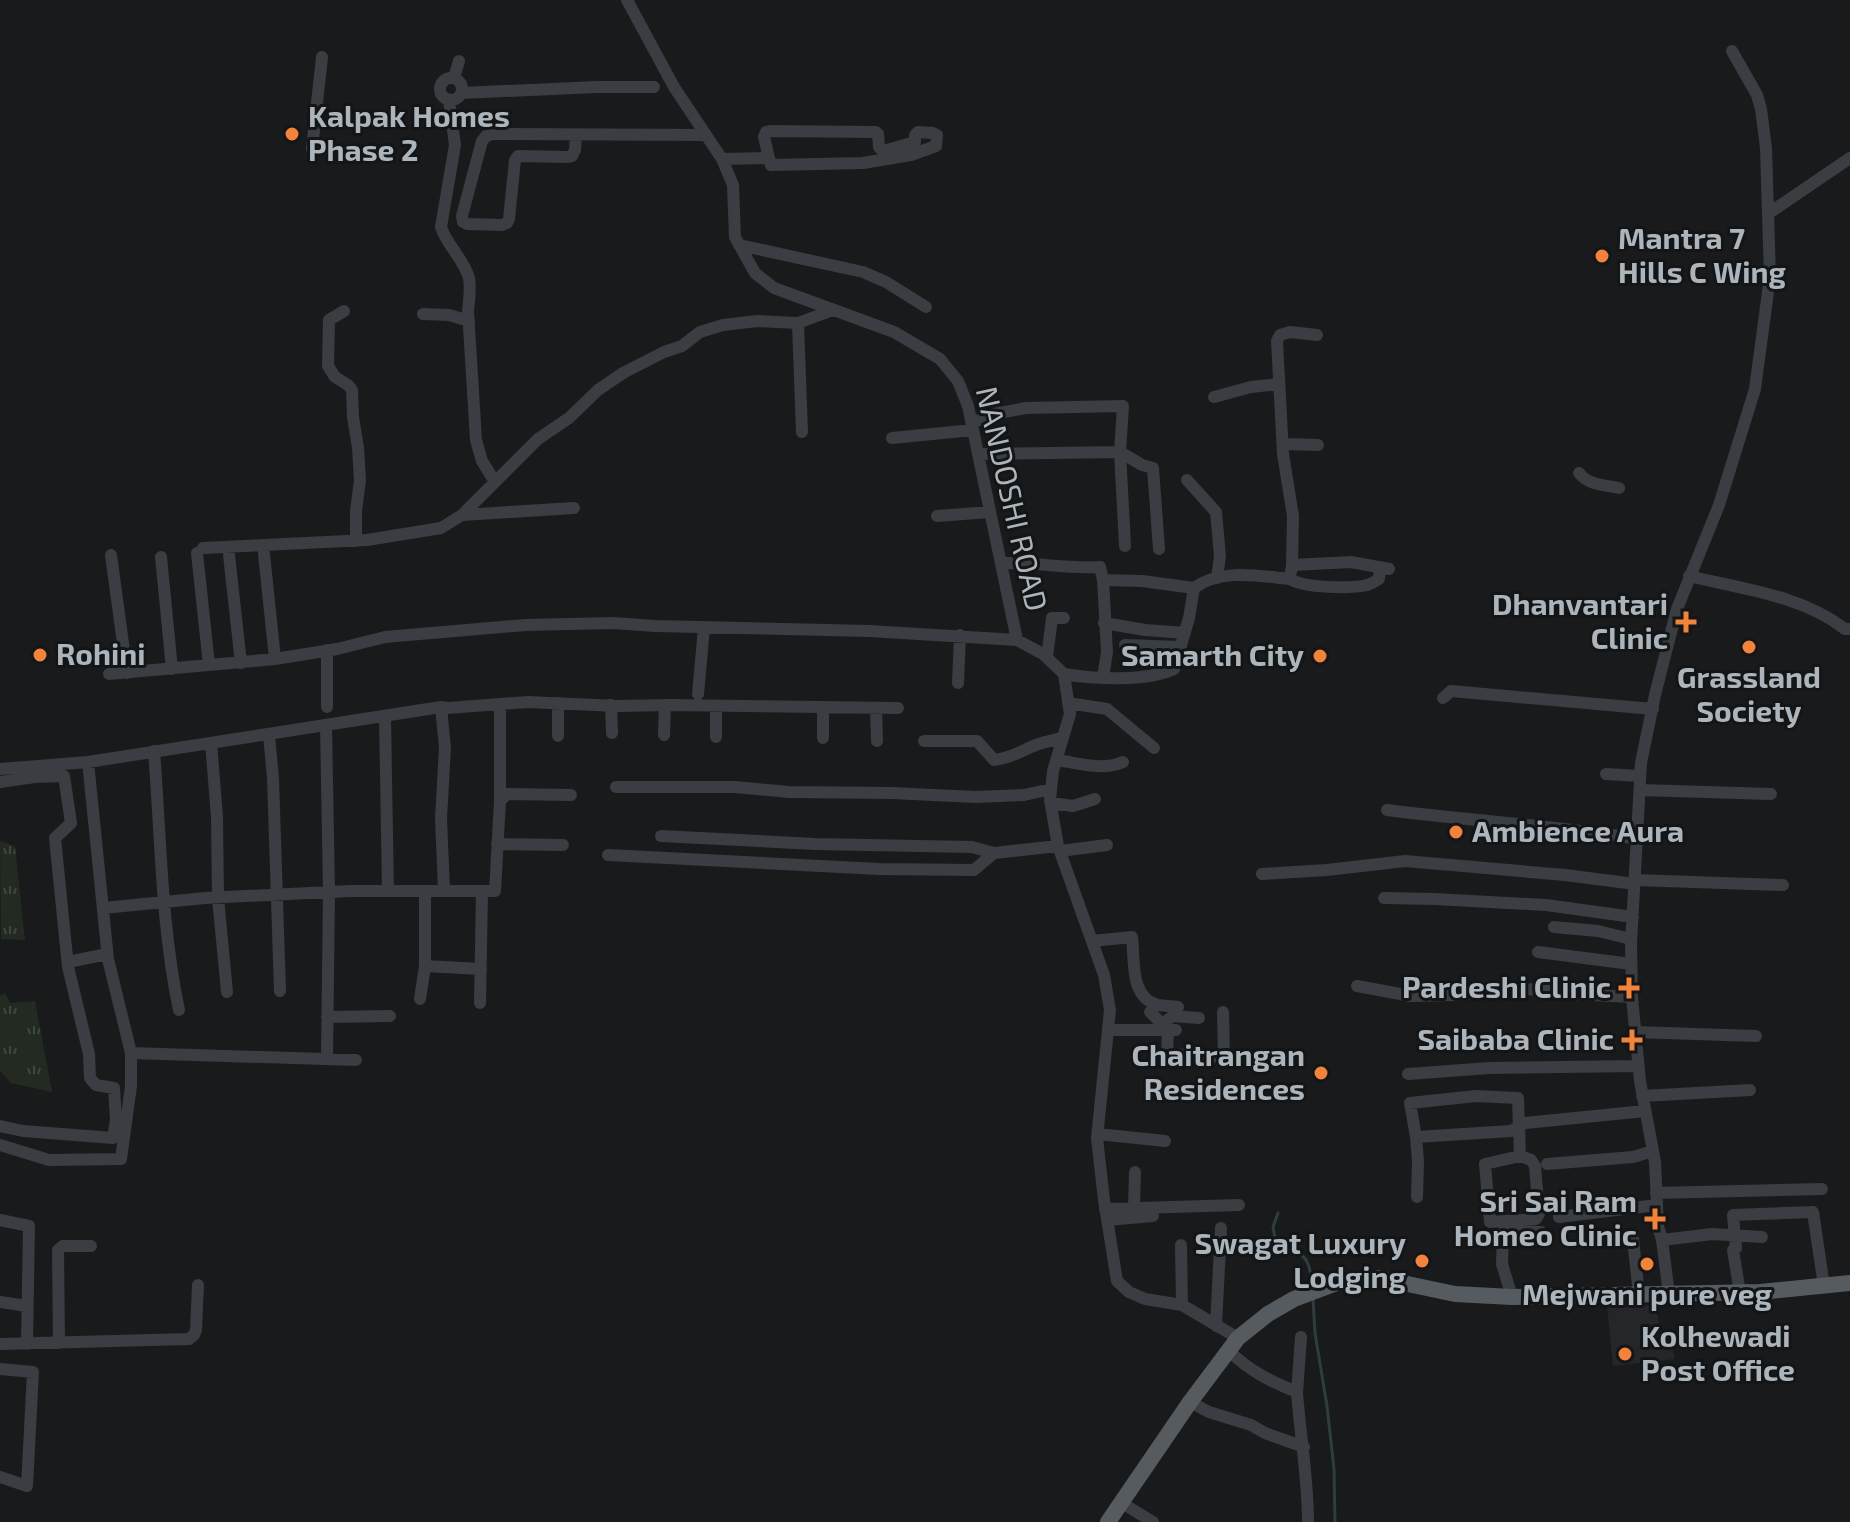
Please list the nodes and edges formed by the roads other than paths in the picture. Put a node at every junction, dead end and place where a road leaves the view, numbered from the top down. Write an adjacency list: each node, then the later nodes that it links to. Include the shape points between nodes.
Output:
1 (627, 0): 10 (street, NANDOSHI ROAD)
2 (1732, 51): 15 (street, via 1760,101)
3 (322, 57): 11 (street)
4 (459, 61): 5 (street)
5 (454, 78): 7 (street, via 462,85); 8 (street, via 439,86)
6 (654, 87): 7 (street)
7 (461, 93): 8 (street)
8 (449, 100): 21 (street, via 455,145 441,227 468,276)
9 (576, 135): 9 (street, via 486,136 463,222 507,223 518,156 572,156); 10 (street)
10 (705, 135): 14 (street, NANDOSHI ROAD)
11 (312, 149)
12 (769, 158): 12 (street, via 764,137 770,131 876,132 883,151 915,142 918,132 937,135 936,146 863,163 771,165); 14 (street)
13 (1850, 158): 15 (street)
14 (722, 159): 16 (street, NANDOSHI ROAD, via 733,185)
15 (1769, 213): 51 (street, via 1771,268 1757,379 1719,505)
16 (739, 245): 17 (street, via 863,272); 18 (street, NANDOSHI ROAD, via 755,273 774,288)
17 (926, 307)
18 (833, 310): 22 (street); 27 (street, NANDOSHI ROAD, via 894,332 940,359 958,381)
19 (344, 311): 42 (street, via 329,320 328,366 352,390 360,480)
20 (423, 314): 21 (street)
21 (469, 321): 36 (street, via 476,440)
22 (798, 323): 28 (street); 36 (street, via 757,321 700,332 598,390)
23 (1317, 335): 24 (street, via 1286,332 1278,337)
24 (1279, 384): 25 (street); 30 (street)
25 (1214, 397)
26 (1027, 399): 27 (street)
27 (972, 422): 29 (street); 32 (street, via 1026,408 1123,406); 33 (street, NANDOSHI ROAD)
28 (802, 432)
29 (892, 438)
30 (1283, 444): 31 (street); 50 (street, via 1293,516)
31 (1318, 445)
32 (1120, 452): 33 (street); 43 (street); 44 (street, via 1153,468)
33 (978, 454): 39 (street, NANDOSHI ROAD)
34 (1579, 473): 37 (street, via 1588,481)
35 (1187, 480): 52 (street, via 1216,512)
36 (495, 482): 40 (street)
37 (1619, 488)
38 (574, 508): 40 (street)
39 (990, 512): 41 (street); 49 (street, NANDOSHI ROAD)
40 (462, 515): 42 (street, via 441,528)
41 (937, 516)
42 (356, 541): 69 (street, via 200,551)
43 (1125, 546)
44 (1159, 549)
45 (264, 554): 67 (street)
46 (111, 555): 71 (street)
47 (229, 555): 68 (street)
48 (161, 557): 70 (street)
49 (1001, 563): 54 (street, via 1100,567); 62 (street, NANDOSHI ROAD)
50 (1292, 565): 53 (street); 53 (street, via 1351,562 1385,568 1379,579 1366,585 1321,587)
51 (1689, 576): 59 (street, via 1797,602); 89 (street)
52 (1217, 578): 53 (street, via 1244,574); 55 (street)
53 (1286, 579)
54 (1103, 580): 55 (street); 57 (street)
55 (1194, 588): 60 (street)
56 (1064, 618): 66 (street, via 1052,618)
57 (1104, 623): 60 (street); 74 (street)
58 (704, 628): 61 (street); 65 (street, via 525,625 385,637); 76 (street)
59 (1850, 629)
60 (1185, 633): 64 (street)
61 (960, 635): 62 (street); 75 (street)
62 (1017, 640): 66 (street, NANDOSHI ROAD)
63 (1125, 645): 64 (street)
64 (1181, 647): 74 (street, via 1174,669 1161,675)
65 (327, 650): 67 (street); 84 (street)
66 (1047, 657): 73 (street, NANDOSHI ROAD)
67 (275, 659): 68 (street)
68 (241, 663): 69 (street)
69 (209, 665): 70 (street)
70 (172, 669): 71 (street)
71 (127, 673): 72 (street)
72 (109, 674)
73 (1064, 674): 74 (street); 79 (street)
74 (1103, 678)
75 (958, 683)
76 (698, 694)
77 (1443, 698): 89 (street, via 1451,691)
78 (558, 703): 80 (street); 81 (street); 95 (street)
79 (1068, 703): 97 (street); 102 (street, via 1107,709)
80 (500, 704): 85 (street); 117 (street)
81 (611, 705): 82 (street); 92 (street)
82 (665, 705): 83 (street); 94 (street)
83 (716, 706): 86 (street); 96 (street)
84 (327, 707)
85 (441, 707): 90 (street); 133 (street)
86 (823, 708): 87 (street); 98 (street)
87 (876, 708): 88 (street); 99 (street)
88 (898, 708)
89 (1653, 709): 109 (street)
90 (385, 717): 91 (street); 131 (street)
91 (326, 725): 93 (street); 135 (street)
92 (612, 733)
93 (269, 735): 101 (street); 136 (street)
94 (664, 735)
95 (558, 736)
96 (716, 737)
97 (1063, 737): 100 (street, via 994,760 977,741); 104 (street)
98 (823, 738)
99 (877, 741)
100 (924, 741)
101 (211, 743): 103 (street); 137 (street)
102 (1154, 748)
103 (154, 751): 105 (street); 139 (street)
104 (1057, 760): 106 (street, via 1092,766); 112 (street)
105 (88, 762): 107 (street); 140 (street)
106 (1123, 762)
107 (0, 769)
108 (1606, 774): 109 (street)
109 (1640, 776): 113 (street)
110 (0, 782): 147 (street, via 64,776 71,823 55,838)
111 (616, 787): 112 (street, via 976,797)
112 (1051, 789): 118 (street)
113 (1640, 790): 114 (street); 121 (street)
114 (1771, 794)
115 (571, 795): 117 (street, via 507,794)
116 (1095, 799): 118 (street, via 1073,806)
117 (500, 801): 122 (street)
118 (1051, 803): 125 (street)
119 (1387, 810): 121 (street)
120 (661, 836): 126 (street, via 972,847)
121 (1638, 839): 129 (street)
122 (497, 844): 123 (street); 134 (street, via 495,891)
123 (563, 845)
124 (1107, 845): 125 (street)
125 (1059, 849): 126 (street); 144 (street)
126 (994, 853): 127 (street, via 974,870)
127 (608, 855)
128 (1262, 874): 129 (street, via 1405,861)
129 (1635, 882): 130 (street); 141 (street)
130 (1783, 885)
131 (388, 891): 132 (street); 135 (street)
132 (425, 891): 133 (street); 149 (street)
133 (444, 891): 134 (street)
134 (482, 891): 150 (street)
135 (329, 892): 136 (street); 161 (street)
136 (277, 895): 137 (street); 152 (street)
137 (218, 898): 139 (street); 153 (street)
138 (1384, 898): 141 (street, via 1546,905)
139 (163, 902): 140 (street); 157 (street)
140 (103, 908): 146 (street)
141 (1633, 917): 143 (street)
142 (1554, 927): 143 (street)
143 (1631, 939): 148 (street)
144 (1092, 941): 163 (street, via 1132,937 1135,983); 164 (street, via 1104,975)
145 (1538, 952): 148 (street)
146 (107, 954): 147 (street); 167 (street)
147 (68, 962): 175 (street, via 90,1078 96,1085 114,1088 113,1138)
148 (1631, 964): 154 (street)
149 (425, 966): 150 (street); 155 (street)
150 (481, 969): 156 (street)
151 (1357, 986): 154 (street, via 1411,996 1506,989)
152 (280, 991)
153 (227, 992)
154 (1632, 997): 165 (street)
155 (420, 999)
156 (480, 1003)
157 (179, 1010)
158 (1150, 1012): 163 (street)
159 (1223, 1012): 163 (street, via 1224,1057 1167,1054)
160 (390, 1016): 161 (street)
161 (327, 1017): 168 (street)
162 (1199, 1018): 163 (street)
163 (1174, 1022): 164 (street)
164 (1108, 1030): 177 (street)
165 (1635, 1032): 166 (street); 170 (street)
166 (1756, 1036)
167 (131, 1053): 168 (street); 180 (street, via 121,1159 49,1160)
168 (327, 1057): 169 (street)
169 (356, 1060)
170 (1638, 1066): 171 (street); 173 (street)
171 (1408, 1074)
172 (1750, 1090): 173 (street)
173 (1642, 1096): 174 (street)
174 (1645, 1111): 176 (street); 181 (street)
175 (0, 1126)
176 (1520, 1127): 178 (street); 178 (street, via 1518,1098 1476,1096 1410,1103); 182 (street)
177 (1098, 1134): 179 (street); 190 (street)
178 (1416, 1137): 186 (street)
179 (1165, 1141)
180 (0, 1145)
181 (1653, 1151): 183 (street); 187 (street)
182 (1520, 1156): 182 (street, via 1535,1166 1539,1214 1536,1219 1490,1222 1485,1164)
183 (1547, 1164)
184 (1135, 1172): 189 (street)
185 (1822, 1189): 187 (street)
186 (1417, 1197)
187 (1656, 1199): 192 (street); 199 (street)
188 (1239, 1205): 189 (street)
189 (1134, 1208): 190 (street)
190 (1106, 1214): 191 (street); 210 (street, via 1117,1281 1145,1299)
191 (1153, 1216)
192 (1559, 1217)
193 (0, 1220): 211 (street, via 29,1226)
194 (1221, 1228): 212 (street)
195 (1541, 1232): 208 (street, via 1503,1231 1502,1264)
196 (1736, 1236): 197 (street); 199 (street); 204 (street, via 1733,1215 1813,1212); 205 (street)
197 (1762, 1237)
198 (1633, 1239): 207 (street)
199 (1662, 1240): 206 (street)
200 (1181, 1245): 210 (street)
201 (91, 1246): 214 (street, via 58,1250)
202 (1850, 1283): 204 (main road)
203 (198, 1285): 214 (street, via 192,1338)
204 (1824, 1286): 205 (main road)
205 (1740, 1293): 206 (main road)
206 (1669, 1294): 207 (main road)
207 (1639, 1295): 208 (main road)
208 (1512, 1297): 217 (main road, via 1455,1294 1379,1278 1347,1279 1268,1314)
209 (0, 1302): 211 (street)
210 (1182, 1305): 212 (street)
211 (27, 1306): 216 (street)
212 (1216, 1326): 217 (street)
213 (1301, 1337): 219 (street)
214 (59, 1343): 216 (street)
215 (0, 1344): 216 (street)
216 (27, 1344)
217 (1233, 1345): 219 (street, via 1244,1365); 220 (main road)
218 (0, 1369): 222 (street, via 33,1372 27,1486)
219 (1297, 1393): 221 (street)
220 (1190, 1402): 221 (street); 223 (main road)
221 (1304, 1447): 226 (street)
222 (0, 1477)
223 (1122, 1503): 224 (main road); 225 (street)
224 (1108, 1522)
225 (1153, 1522)
226 (1308, 1522)

